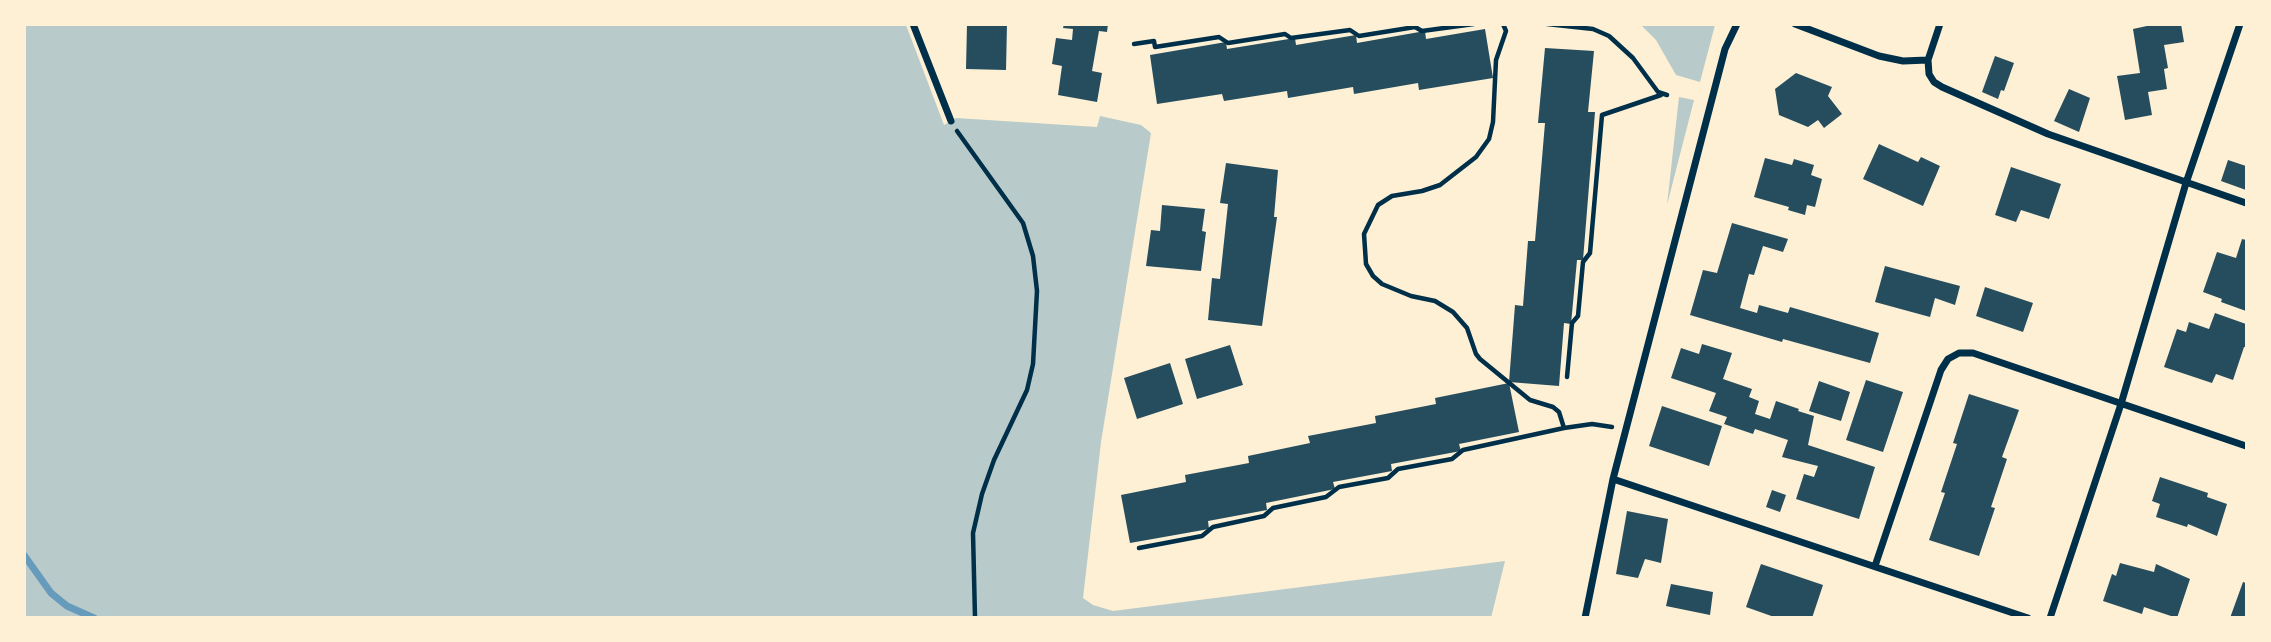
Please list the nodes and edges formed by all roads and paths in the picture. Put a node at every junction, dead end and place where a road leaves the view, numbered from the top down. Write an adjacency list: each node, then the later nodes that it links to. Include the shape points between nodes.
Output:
1 (913, 24): 11 (street)
2 (1474, 24): 9 (path, via 1359,36 1350,30 1228,43 1219,37 1155,47 1154,41)
3 (1503, 24): 16 (path, via 1506,31 1496,60 1489,139 1476,157 1440,185 1392,196 1378,205 1364,234 1366,264 1382,284 1435,301 1453,312 1467,328 1480,359 1530,400 1553,407)
4 (1547, 24): 14 (path, via 1593,29 1609,36 1664,95 1602,115 1590,253 1583,262)
5 (1737, 24): 17 (street, via 1725,49)
6 (1796, 24): 10 (street, via 1879,56)
7 (1940, 24): 10 (street)
8 (2240, 24): 12 (street)
9 (1134, 44)
10 (1928, 60): 12 (street, via 1929,74 1942,87 2048,134)
11 (951, 121): 22 (path, via 1023,223 1037,291 1027,390 994,460 973,533)
12 (2186, 183): 13 (street); 15 (street)
13 (2246, 203)
14 (1567, 377)
15 (2121, 404): 18 (street); 21 (street, via 1966,352 1948,359); 25 (street)
16 (1564, 428): 17 (path, via 1600,424); 20 (path, via 1463,450 1452,459 1339,487 1326,497 1273,508 1264,516 1213,527 1202,536)
17 (1626, 430): 19 (street)
18 (2246, 446)
19 (1613, 479): 21 (street); 23 (street)
20 (1139, 548)
21 (1875, 566): 24 (street)
22 (975, 618)
23 (1585, 618)
24 (2028, 618)
25 (2050, 618)

